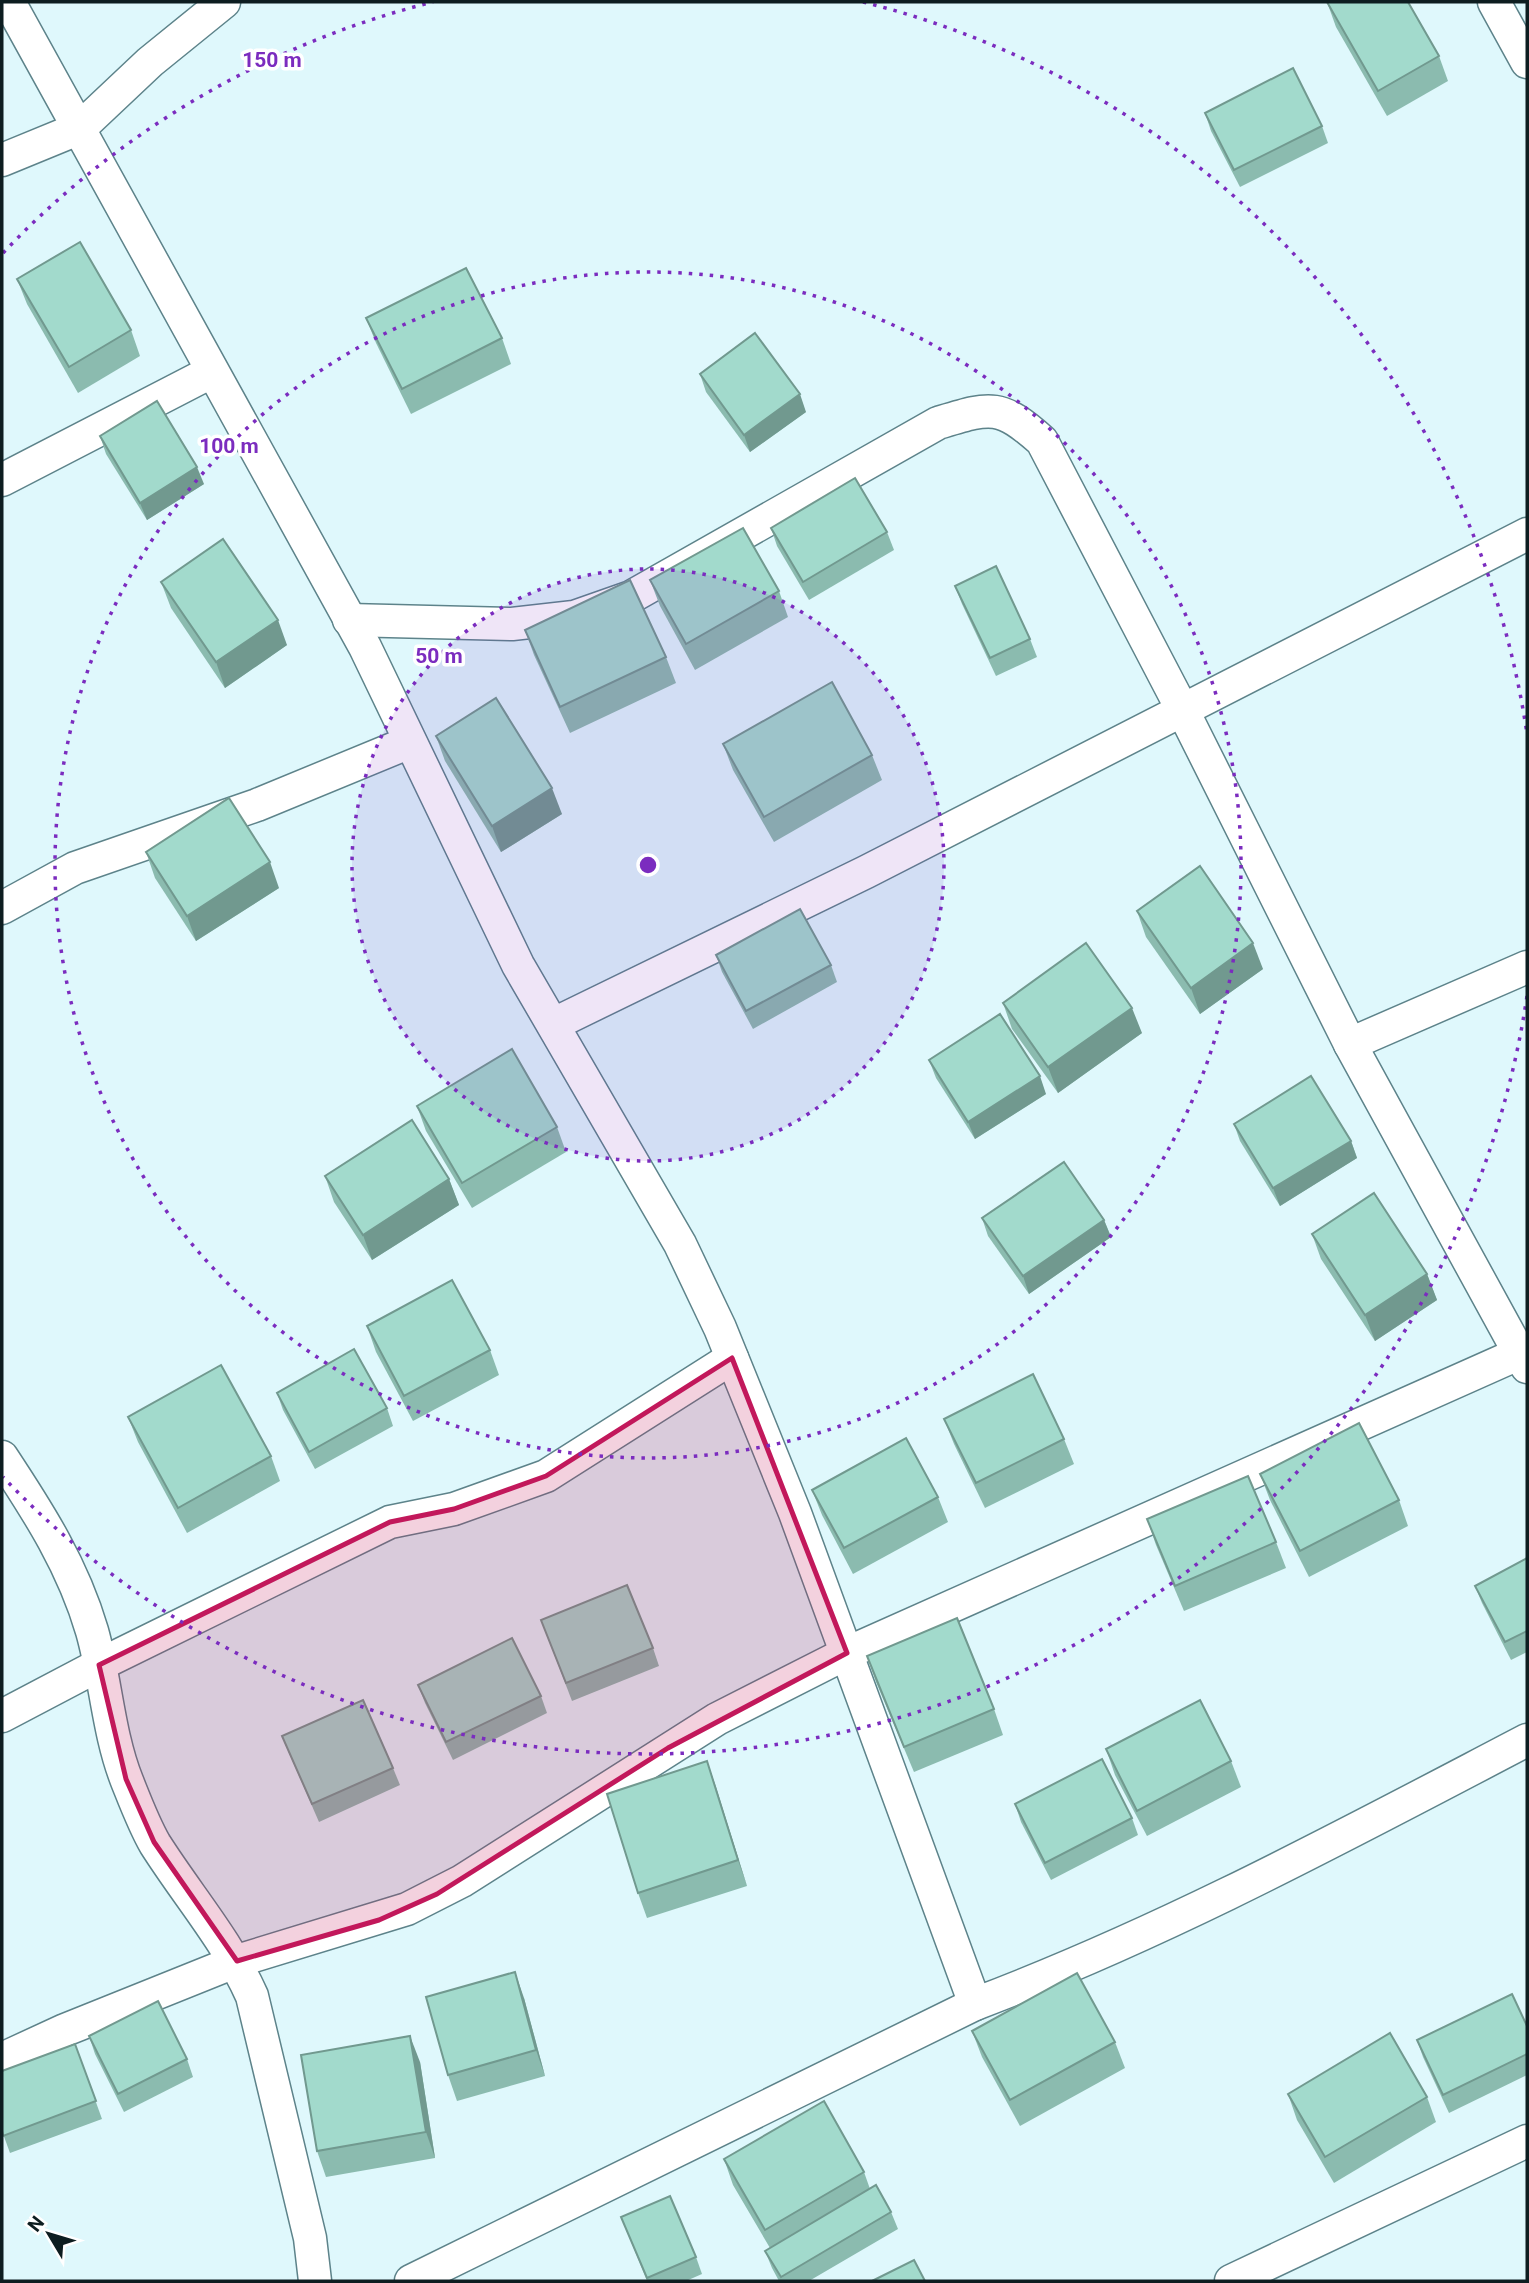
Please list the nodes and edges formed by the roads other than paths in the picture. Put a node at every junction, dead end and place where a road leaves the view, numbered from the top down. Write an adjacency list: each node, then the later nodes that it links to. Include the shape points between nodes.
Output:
1 (9, 2): 5 (street)
2 (224, 2): 5 (street, via 150,62)
3 (1494, 2): 4 (street)
4 (1527, 62)
5 (80, 128): 6 (street); 7 (street)
6 (2, 160)
7 (211, 372): 8 (street); 10 (street)
8 (2, 480)
9 (1527, 534): 11 (street)
10 (349, 620): 11 (street, via 512,624 574,617 631,597 938,423 981,410 1009,414 1042,441); 12 (street)
11 (1182, 709): 15 (street, via 866,872); 16 (street)
12 (410, 742): 13 (street, via 257,806 75,868); 15 (street, via 487,907)
13 (2, 908)
14 (1527, 967): 16 (street)
15 (554, 1024): 18 (street, via 680,1244)
16 (1350, 1044): 17 (street)
17 (1525, 1357): 20 (street)
18 (732, 1358): 20 (street); 21 (street, via 546,1476 454,1509 390,1522)
19 (2, 1457): 21 (street, via 50,1530 78,1588)
20 (847, 1653): 24 (street, via 687,1736 462,1881 417,1904 379,1920); 25 (street)
21 (99, 1665): 22 (street); 24 (street, via 126,1779 154,1842)
22 (2, 1716)
23 (1527, 1740): 25 (street, via 1379,1819 1075,1967)
24 (237, 1962): 26 (street); 29 (street, via 252,1996 291,2153)
25 (975, 2004): 28 (street)
26 (2, 2059)
27 (1527, 2141): 30 (street)
28 (425, 2278)
29 (315, 2281)
30 (1231, 2281)

